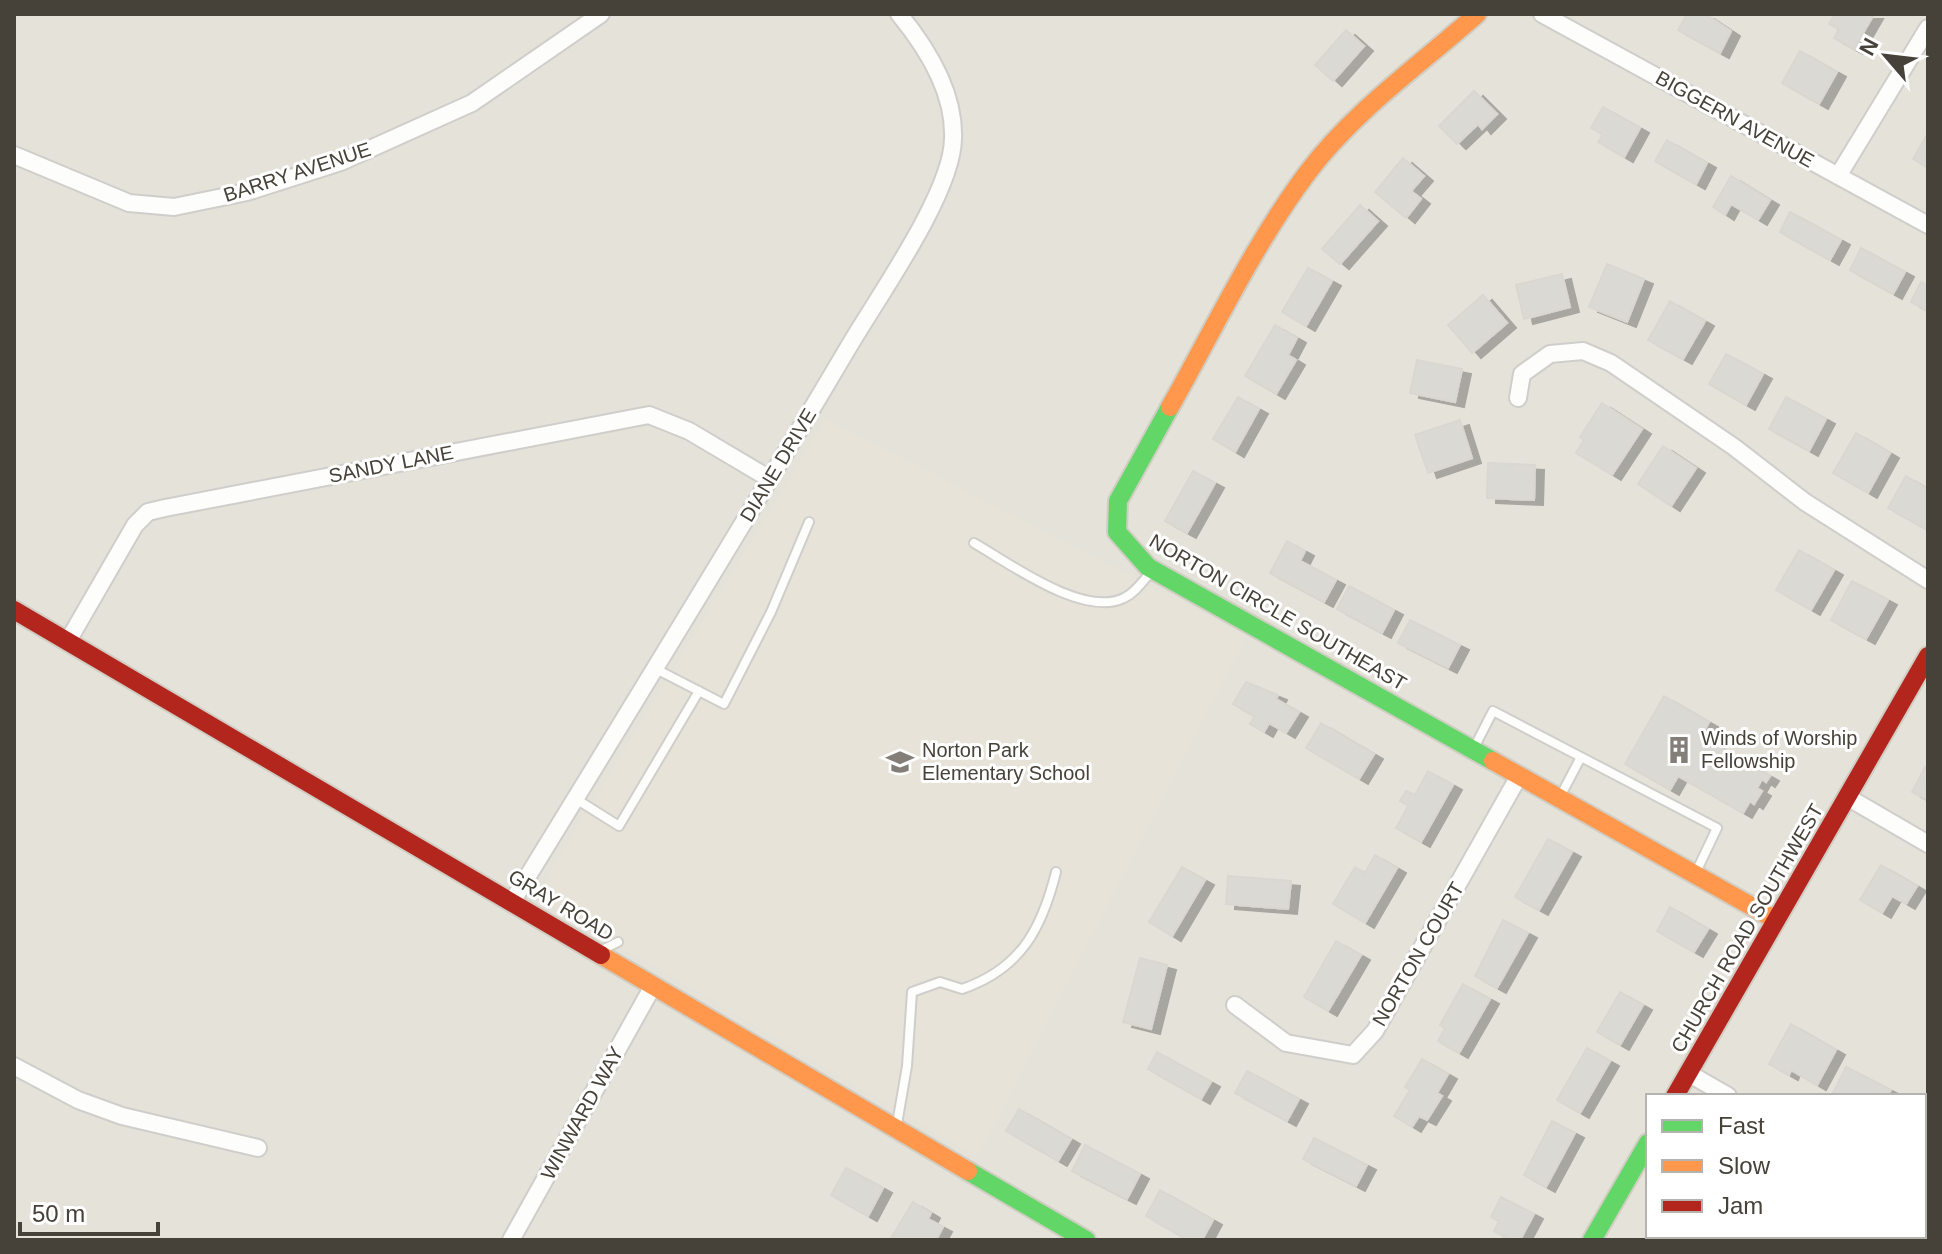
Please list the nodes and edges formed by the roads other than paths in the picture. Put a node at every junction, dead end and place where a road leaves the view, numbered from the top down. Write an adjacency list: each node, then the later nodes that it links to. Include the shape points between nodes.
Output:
1 (601, 14): 6 (street, BARRY AVENUE, via 472,103 341,162 247,192 174,207 129,203)
2 (1477, 14): 13 (street, NORTON CIRCLE SOUTHEAST, via 1337,138 1254,256 1118,501 1117,532)
3 (1542, 14): 7 (street, BIGGERN AVENUE)
4 (904, 16): 10 (street, DIANE DRIVE, via 947,98 953,139 946,174)
5 (1928, 28): 7 (street)
6 (14, 155)
7 (1838, 176): 8 (street, BIGGERN AVENUE)
8 (1928, 225)
9 (1518, 398): 14 (street, via 1522,374 1550,354 1583,351 1597,357 1734,447 1805,502)
10 (770, 479): 16 (street, SANDY LANE, via 689,431 649,415 165,508 148,512 135,525); 18 (street, DIANE DRIVE)
11 (809, 522): 19 (lane, via 724,704)
12 (974, 543): 13 (lane, via 1053,588 1092,602 1124,598)
13 (1153, 570): 20 (street, NORTON CIRCLE SOUTHEAST)
14 (1928, 580)
15 (14, 610): 16 (street, GRAY ROAD)
16 (68, 641): 29 (street, GRAY ROAD)
17 (1928, 656): 24 (street, CHURCH ROAD SOUTHWEST)
18 (656, 669): 19 (lane); 25 (street, DIANE DRIVE)
19 (699, 691): 25 (lane, via 619,826)
20 (1474, 748): 21 (lane, via 1493,711); 22 (street, NORTON CIRCLE SOUTHEAST)
21 (1581, 757): 23 (lane); 28 (lane, via 1717,828)
22 (1519, 776): 23 (street, NORTON CIRCLE SOUTHEAST); 34 (street, NORTON COURT, via 1375,1031 1353,1055 1286,1043)
23 (1559, 798): 28 (street, NORTON CIRCLE SOUTHEAST)
24 (1849, 798): 26 (street); 30 (street, CHURCH ROAD SOUTHWEST)
25 (576, 799): 29 (street, DIANE DRIVE)
26 (1928, 844)
27 (1056, 872): 39 (lane, via 1046,911 1002,972 962,989 940,982 912,992)
28 (1695, 875): 30 (street, NORTON CIRCLE SOUTHEAST)
29 (512, 902): 32 (street, GRAY ROAD)
30 (1776, 920): 36 (street, CHURCH ROAD SOUTHWEST)
31 (618, 942): 32 (lane)
32 (597, 952): 33 (street, GRAY ROAD)
33 (653, 986): 39 (street, GRAY ROAD); 42 (street, WINWARD WAY)
34 (1235, 1005)
35 (14, 1066): 41 (street, via 122,1116)
36 (1688, 1073): 37 (street, CHURCH ROAD SOUTHWEST); 38 (street)
37 (1676, 1094)
38 (1725, 1094)
39 (896, 1128): 43 (street, GRAY ROAD)
40 (1646, 1146): 44 (street)
41 (258, 1148)
42 (511, 1240)
43 (1086, 1240)
44 (1592, 1240)

